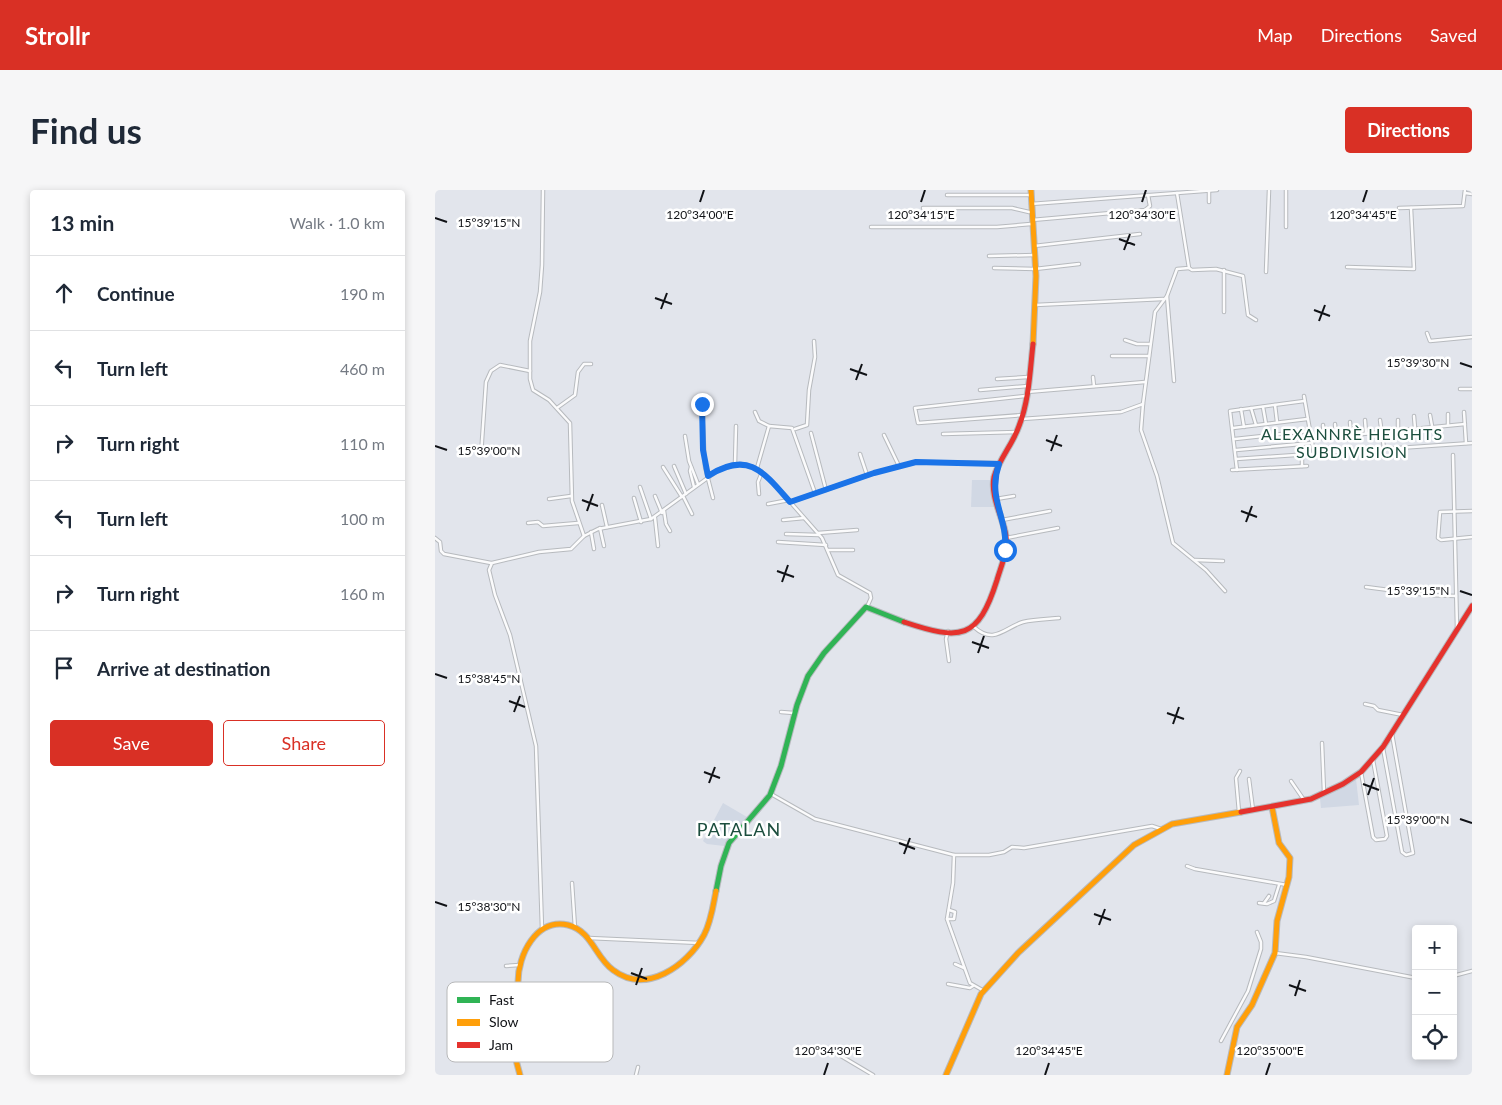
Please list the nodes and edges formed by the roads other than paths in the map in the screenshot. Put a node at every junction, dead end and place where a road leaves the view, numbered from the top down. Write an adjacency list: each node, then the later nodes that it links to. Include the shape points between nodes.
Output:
1 (543, 190): 46 (street, via 543,265 530,341)
2 (1152, 190): 12 (street)
3 (1217, 190): 6 (street)
4 (1269, 190): 32 (street)
5 (1287, 190): 21 (street)
6 (1209, 191): 9 (street); 13 (street)
7 (1031, 192): 11 (street); 14 (street)
8 (1465, 192): 10 (street); 17 (street, via 1463,206)
9 (1177, 193): 12 (street); 29 (street)
10 (1472, 194)
11 (947, 195)
12 (1150, 195): 14 (street); 19 (street, via 1150,206 1145,210)
13 (1209, 202)
14 (1030, 204): 18 (street)
15 (923, 208): 18 (street, via 1012,208)
16 (1399, 208): 17 (street)
17 (1411, 208): 27 (street, via 1414,269)
18 (1029, 212): 19 (street)
19 (1031, 222): 20 (street, via 997,227); 23 (street)
20 (871, 227)
21 (1285, 227)
22 (1140, 234): 23 (street)
23 (1034, 246): 24 (street)
24 (1035, 255): 25 (street); 30 (street)
25 (989, 256)
26 (1079, 264): 30 (street)
27 (1347, 267)
28 (994, 268): 30 (street)
29 (1189, 268): 31 (street); 33 (street, via 1177,269)
30 (1035, 270): 35 (street)
31 (1224, 270): 36 (street); 37 (street, via 1243,276 1248,315)
32 (1267, 272)
33 (1167, 296): 34 (street); 50 (street)
34 (1163, 299): 35 (street); 42 (street, via 1156,309)
35 (1034, 306): 48 (street)
36 (1223, 312)
37 (1256, 320)
38 (1427, 333): 39 (street, via 1430,341)
39 (1472, 337)
40 (1125, 340): 42 (street)
41 (814, 341): 91 (street, via 807,425)
42 (1150, 344): 44 (street)
43 (1112, 356): 44 (street)
44 (1149, 356): 51 (street)
45 (591, 364): 63 (street, via 584,364 578,372 575,395)
46 (530, 372): 63 (street, via 533,390); 111 (street, via 500,365 488,376)
47 (1093, 377): 52 (street)
48 (1028, 378): 49 (street); 56 (street)
49 (997, 379)
50 (1174, 381)
51 (1145, 382): 52 (street); 60 (street)
52 (1094, 386): 56 (street)
53 (1460, 389): 54 (street)
54 (1472, 389)
55 (980, 390): 56 (street)
56 (1026, 391): 71 (street); 71 (street, via 915,408 918,423)
57 (1304, 396): 58 (street)
58 (1304, 401): 61 (street); 72 (street)
59 (702, 404): 128 (street, via 703,450)
60 (1143, 404): 71 (street, via 1121,412); 180 (street, via 1141,430 1157,476 1172,540)
61 (1275, 405): 62 (street); 76 (street)
62 (1263, 407): 64 (street); 78 (street)
63 (557, 408): 136 (street, via 571,429)
64 (1251, 408): 65 (street); 81 (street)
65 (1241, 409): 86 (street); 88 (street, via 1230,411)
66 (755, 412): 85 (street, via 759,421)
67 (1464, 412): 80 (street)
68 (1448, 414): 83 (street)
69 (1430, 415): 87 (street)
70 (1413, 416): 89 (street)
71 (1022, 417): 94 (street)
72 (1307, 419): 76 (street); 92 (street)
73 (1365, 420): 95 (street)
74 (1380, 420): 93 (street)
75 (1398, 420): 90 (street)
76 (1277, 422): 78 (street)
77 (1350, 422): 98 (street)
78 (1266, 424): 81 (street)
79 (1335, 424): 101 (street)
80 (1465, 424): 83 (street); 106 (street)
81 (1256, 425): 86 (street)
82 (1323, 425): 102 (street)
83 (1448, 425): 87 (street)
84 (736, 426): 115 (street)
85 (769, 426): 91 (street); 123 (street)
86 (1244, 427): 88 (street)
87 (1432, 427): 89 (street)
88 (1233, 428): 103 (street)
89 (1415, 428): 90 (street)
90 (1398, 429): 93 (street)
91 (794, 430): 133 (street)
92 (1309, 431): 103 (street); 104 (street)
93 (1382, 431): 95 (street); 107 (street)
94 (1017, 432): 97 (street); 116 (street)
95 (1366, 432): 98 (street)
96 (811, 433): 132 (street)
97 (943, 434)
98 (1351, 434): 101 (street)
99 (884, 435): 118 (street)
100 (685, 436): 122 (street)
101 (1336, 436): 102 (street)
102 (1324, 437): 104 (street)
103 (1235, 439): 108 (street)
104 (1311, 441): 108 (street); 110 (street)
105 (1472, 443): 106 (street)
106 (1466, 444): 107 (street)
107 (1384, 449): 110 (street)
108 (1236, 450): 114 (street)
109 (860, 454): 127 (street)
110 (1314, 454): 112 (street)
111 (481, 455)
112 (1302, 455): 114 (street); 119 (street)
113 (1453, 455): 150 (street)
114 (1237, 459): 125 (street)
115 (735, 464): 123 (street); 128 (street)
116 (999, 464): 118 (street, via 918,462); 142 (street, via 994,480)
117 (674, 466): 134 (street)
118 (899, 466): 127 (street)
119 (1302, 466): 120 (street); 125 (street)
120 (1307, 466)
121 (663, 467): 139 (street)
122 (691, 467): 129 (street); 131 (street)
123 (757, 468): 126 (street)
124 (1232, 470): 125 (street)
125 (1237, 470)
126 (762, 472): 135 (street, via 758,482); 144 (street)
127 (867, 475): 132 (street)
128 (708, 476): 129 (street); 141 (street)
129 (698, 484): 131 (street)
130 (640, 486): 154 (street)
131 (694, 487): 134 (street)
132 (826, 490): 133 (street)
133 (815, 493): 144 (street)
134 (686, 494): 139 (street)
135 (759, 494)
136 (571, 496): 143 (street); 159 (street)
137 (655, 496): 149 (street)
138 (1015, 496): 142 (street)
139 (682, 497): 149 (street); 151 (street)
140 (634, 498): 157 (street)
141 (713, 498)
142 (996, 499): 156 (street)
143 (549, 500)
144 (789, 501): 145 (street); 153 (street)
145 (768, 504)
146 (602, 505): 160 (street)
147 (1050, 511): 156 (street)
148 (1472, 511): 150 (street)
149 (663, 512): 152 (street); 164 (street)
150 (1454, 512): 172 (street); 172 (street, via 1439,513 1438,538)
151 (692, 514)
152 (655, 517): 154 (street); 176 (street)
153 (804, 518): 155 (street); 167 (street)
154 (651, 519): 157 (street)
155 (783, 520)
156 (1002, 520): 171 (street)
157 (641, 522): 160 (street)
158 (528, 523): 159 (street, via 538,522 543,526)
159 (578, 523): 168 (street)
160 (607, 527): 161 (street)
161 (600, 528): 165 (street); 175 (street)
162 (1058, 528): 171 (street)
163 (857, 530): 167 (street)
164 (670, 531)
165 (591, 532): 168 (street); 177 (street)
166 (785, 534): 167 (street)
167 (818, 534): 174 (street)
168 (584, 536): 182 (street, via 571,550 539,552)
169 (1472, 537): 172 (street)
170 (435, 538): 182 (street, via 444,554)
171 (1006, 538): 189 (street, via 1002,563 988,606)
172 (1455, 539): 185 (street)
173 (778, 542): 174 (street)
174 (826, 545): 178 (street)
175 (604, 546)
176 (658, 546)
177 (594, 549)
178 (828, 550): 179 (street); 187 (street, via 840,577 869,593 871,598)
179 (853, 550)
180 (1194, 560): 181 (street); 184 (street)
181 (1223, 561)
182 (492, 563): 223 (street, via 489,570 495,595 510,635 536,746)
183 (1366, 586): 185 (street)
184 (1225, 591)
185 (1456, 596): 190 (street)
186 (1472, 606): 190 (street)
187 (866, 607): 191 (street, via 905,623); 195 (street, via 810,672)
188 (1059, 618): 189 (street, via 1024,622 1005,632 986,635)
189 (973, 627): 191 (street)
190 (1457, 630): 196 (street)
191 (949, 631): 192 (street, via 946,639)
192 (949, 661)
193 (1365, 704): 196 (street)
194 (781, 712): 195 (street)
195 (795, 713): 206 (street)
196 (1403, 715): 197 (street)
197 (1392, 733): 199 (street); 199 (street, via 1413,853 1406,855 1402,852)
198 (1322, 743): 205 (street)
199 (1383, 747): 200 (street)
200 (1373, 760): 202 (street); 202 (street, via 1385,838 1373,838)
201 (1240, 771): 210 (street, via 1236,778)
202 (1361, 772): 205 (street)
203 (1249, 779): 209 (street)
204 (1291, 781): 207 (street)
205 (1325, 793): 207 (street)
206 (771, 794): 212 (street, via 815,819); 226 (street, via 725,850 714,911)
207 (1305, 801): 208 (street)
208 (1271, 807): 209 (street); 216 (street, via 1279,843 1290,858)
209 (1253, 810): 210 (street)
210 (1239, 812): 211 (street, via 1193,819)
211 (1161, 829): 212 (street, via 1152,826 1024,848 1012,847 989,855); 238 (street, via 1134,845 1084,890 1018,953)
212 (954, 856): 220 (street)
213 (1187, 866): 215 (street)
214 (572, 883): 222 (street)
215 (1279, 884): 216 (street); 219 (street, via 1274,901)
216 (1287, 885): 227 (street, via 1277,922)
217 (1269, 896): 219 (street)
218 (1259, 903): 219 (street)
219 (1264, 903)
220 (949, 910): 221 (street); 221 (street, via 956,915 954,919)
221 (947, 918): 231 (street)
222 (575, 928): 223 (street, via 561,924); 225 (street)
223 (542, 929): 229 (street, via 530,940)
224 (1257, 932): 239 (street, via 1261,949)
225 (589, 938): 226 (street); 226 (street, via 612,970 644,979 679,966)
226 (701, 943)
227 (1275, 953): 234 (street); 240 (street)
228 (955, 964): 231 (street)
229 (520, 965): 230 (street); 235 (street)
230 (506, 966)
231 (964, 968): 237 (street)
232 (1472, 971): 233 (street)
233 (1457, 975)
234 (1412, 977)
235 (518, 982)
236 (948, 984): 237 (street)
237 (973, 986): 238 (street)
238 (984, 991): 248 (street)
239 (1249, 991): 240 (street); 241 (street)
240 (1256, 993): 249 (street, via 1237,1027)
241 (1221, 1041)
242 (841, 1056): 247 (street)
243 (518, 1062): 245 (street)
244 (638, 1067): 246 (street)
245 (520, 1075)
246 (636, 1075)
247 (873, 1075)
248 (946, 1075)
249 (1227, 1075)

